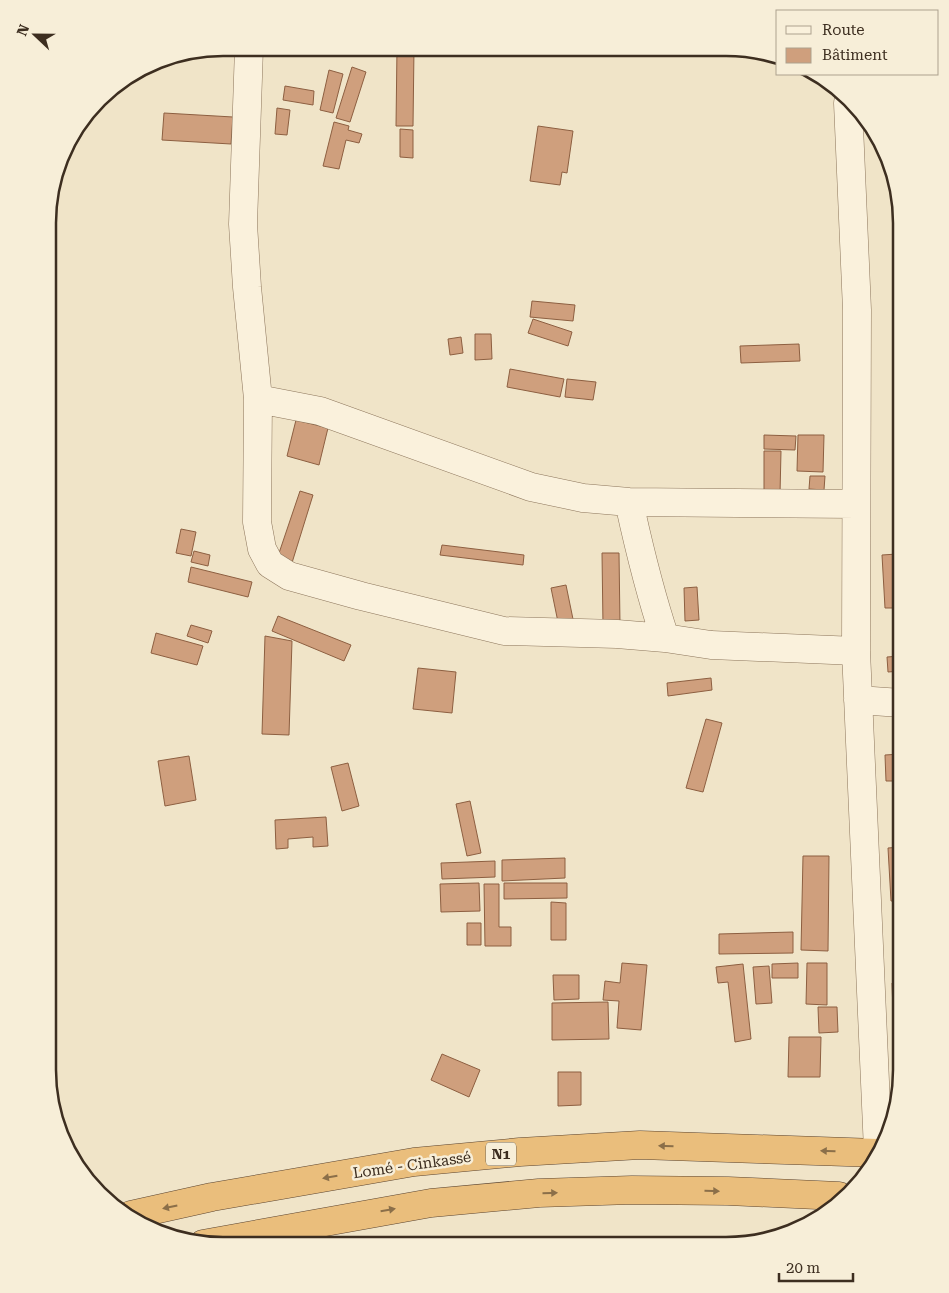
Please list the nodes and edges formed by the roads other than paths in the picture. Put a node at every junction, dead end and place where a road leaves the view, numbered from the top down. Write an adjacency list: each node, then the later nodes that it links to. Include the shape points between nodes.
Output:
1 (249, 57): 3 (street, via 243,224)
2 (848, 110): 5 (street, via 857,310)
3 (258, 399): 4 (street, via 320,410 531,487 583,498); 6 (street, via 257,522 262,549 270,564 289,576 504,631)
4 (630, 502): 5 (street); 6 (street)
5 (856, 504): 7 (street)
6 (665, 638): 7 (street, via 711,645)
7 (856, 652): 8 (street)
8 (858, 700): 9 (street); 10 (street)
9 (892, 702)
10 (877, 1140)
11 (871, 1151): 13 (highway, Lomé - Cinkassé / N1, one-way to 13, via 640,1145 520,1152 414,1162)
12 (835, 1196): 14 (highway, one-way to 12, via 430,1203 539,1193 632,1190)
13 (139, 1213)
14 (242, 1237)

